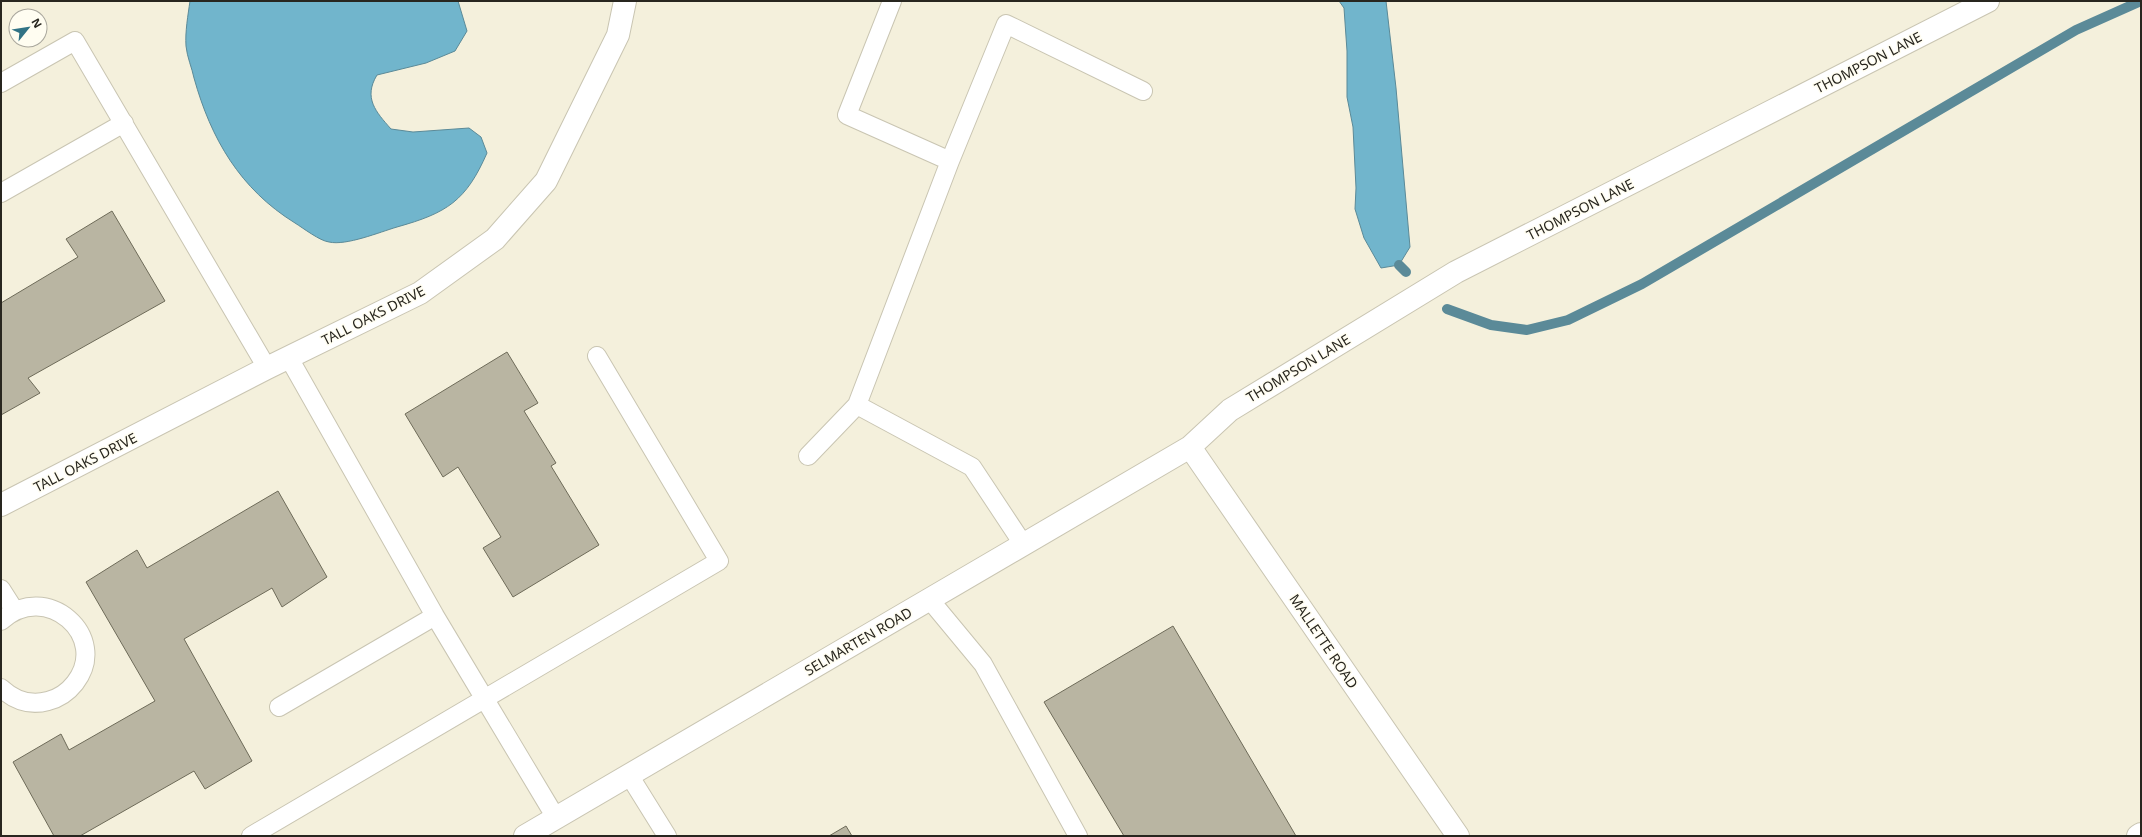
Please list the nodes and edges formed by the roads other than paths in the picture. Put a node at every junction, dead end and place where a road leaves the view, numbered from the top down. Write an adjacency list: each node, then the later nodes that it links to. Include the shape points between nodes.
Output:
1 (625, 1): 10 (street, TALL OAKS DRIVE, via 618,35 546,181 495,239 420,293)
2 (892, 1): 7 (lane, via 847,115)
3 (1988, 1): 13 (street, THOMPSON LANE, via 1456,272 1230,410)
4 (1, 83): 6 (lane, via 75,41)
5 (1143, 91): 7 (lane, via 1006,24)
6 (124, 123): 8 (lane); 11 (lane)
7 (950, 161): 12 (lane)
8 (1, 193)
9 (597, 356): 22 (lane, via 719,561)
10 (289, 358): 11 (street, TALL OAKS DRIVE); 20 (lane)
11 (267, 368): 15 (street, TALL OAKS DRIVE)
12 (857, 405): 14 (lane); 16 (lane, via 972,467)
13 (1190, 447): 16 (street, SELMARTEN ROAD); 31 (street, MALLETTE ROAD)
14 (808, 456)
15 (1, 506)
16 (1024, 544): 18 (street, SELMARTEN ROAD)
17 (1, 589): 19 (lane)
18 (930, 600): 24 (street, SELMARTEN ROAD); 30 (lane, via 983,664)
19 (8, 616): 21 (lane, via 23,607 39,605 55,609 79,630 84,646 84,662 80,678 70,690 56,699 40,703 24,702 10,696)
20 (435, 616): 22 (lane); 23 (lane)
21 (1, 688)
22 (484, 698): 25 (lane); 27 (lane)
23 (279, 707)
24 (629, 775): 25 (street, SELMARTEN ROAD); 29 (lane)
25 (556, 818): 28 (street, SELMARTEN ROAD)
26 (2141, 834): 32 (street)
27 (251, 836)
28 (525, 836)
29 (666, 836)
30 (1078, 836)
31 (1458, 836)
32 (2138, 836)

